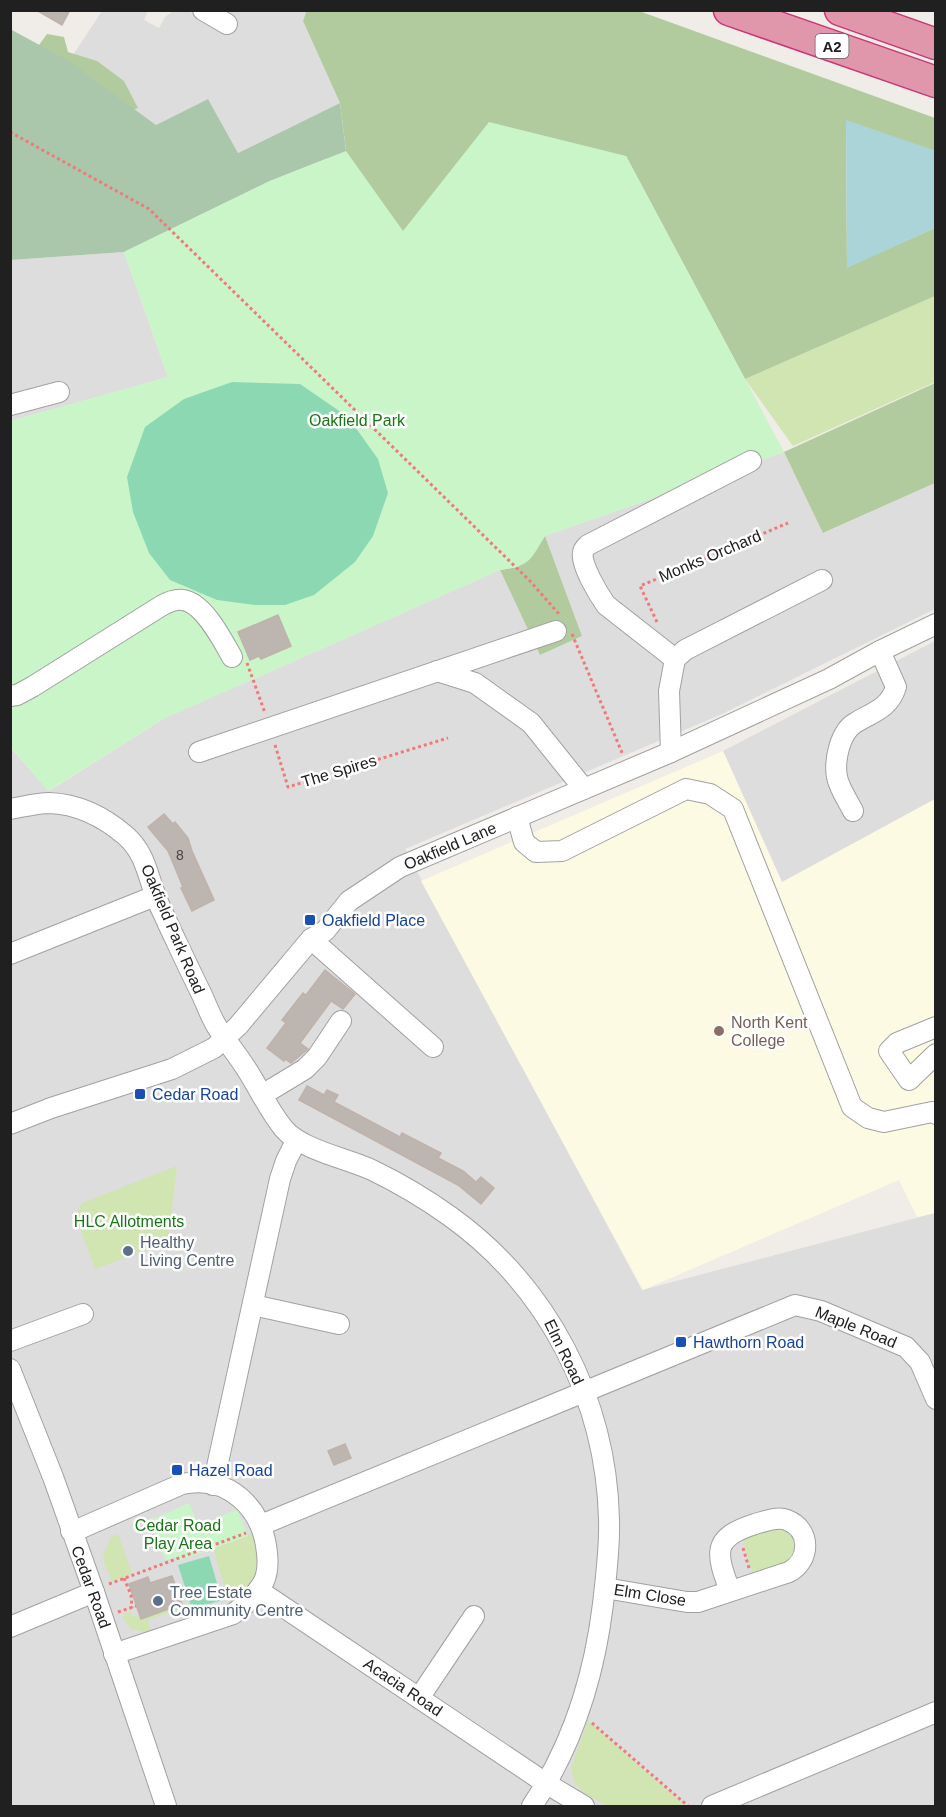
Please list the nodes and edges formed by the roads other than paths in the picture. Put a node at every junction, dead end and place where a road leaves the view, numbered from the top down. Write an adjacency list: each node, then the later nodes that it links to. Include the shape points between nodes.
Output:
1 (203, 10): 4 (street)
2 (729, 10): 6 (highway, A2)
3 (840, 10): 5 (highway, A2)
4 (227, 24)
5 (936, 44)
6 (936, 82)
7 (59, 392): 8 (street)
8 (10, 405)
9 (751, 461): 15 (street, via 606,535 582,553 606,605)
10 (822, 580): 15 (street, via 685,650)
11 (561, 624): 16 (street)
12 (936, 624): 13 (street, Oakfield Lane)
13 (880, 651): 19 (street, Oakfield Lane, via 829,679); 22 (street, via 896,687 892,699 852,724 839,742 837,778)
14 (238, 655): 17 (street, via 195,606 186,600 173,600 32,687)
15 (675, 659): 19 (street, via 669,691)
16 (437, 671): 18 (street); 20 (street, via 475,683 531,723)
17 (10, 696)
18 (199, 752)
19 (671, 752): 20 (street, Oakfield Lane)
20 (584, 789): 23 (street, Oakfield Lane)
21 (10, 809): 24 (street, Oakfield Park Road, via 48,803 87,810 136,847 146,864)
22 (853, 811)
23 (517, 817): 25 (street, Oakfield Lane, via 400,867 349,901 326,931); 33 (street, via 524,842 536,852 562,851 687,789 710,794 733,809 852,1107 868,1118 884,1122)
24 (155, 896): 26 (street); 29 (street, Oakfield Park Road, via 216,1026)
25 (311, 939): 29 (street, Oakfield Lane); 30 (street)
26 (10, 954)
27 (341, 1021): 32 (street, via 305,1069)
28 (936, 1027): 31 (street, via 897,1043 889,1051 909,1080)
29 (226, 1038): 32 (street, Elm Road); 34 (street, Oakfield Lane, via 172,1069)
30 (433, 1047)
31 (936, 1054)
32 (262, 1095): 35 (street, Elm Road)
33 (934, 1111)
34 (10, 1124)
35 (296, 1141): 36 (street, via 280,1179); 41 (street, Elm Road, via 397,1183 477,1238 504,1263 543,1311 566,1348)
36 (253, 1305): 38 (street); 44 (street)
37 (83, 1314): 39 (street)
38 (339, 1324)
39 (10, 1341)
40 (10, 1369): 42 (street, Cedar Road)
41 (584, 1393): 43 (street, Maple Road, via 795,1305 820,1311 906,1347 920,1362); 45 (street); 47 (street, Elm Road, via 607,1486)
42 (16, 1396): 46 (street, Cedar Road, via 53,1478)
43 (936, 1399)
44 (213, 1485): 45 (street, via 246,1502); 46 (street, via 182,1484)
45 (261, 1525): 48 (street, via 268,1562 266,1579)
46 (71, 1531): 49 (street, Cedar Road)
47 (605, 1588): 50 (street, Elm Close, via 691,1602); 56 (street, Elm Road, via 589,1683 567,1745)
48 (258, 1590): 53 (street, via 249,1603 233,1614); 54 (street, Acacia Road)
49 (94, 1592): 52 (street); 53 (street, Cedar Road)
50 (730, 1592): 50 (street, Elm Close, via 720,1565 720,1550 727,1538 770,1519 795,1525 805,1538 805,1553 796,1567)
51 (474, 1616): 54 (street)
52 (10, 1627)
53 (114, 1654): 57 (street, Cedar Road)
54 (419, 1698): 56 (street, Acacia Road)
55 (936, 1712): 60 (street)
56 (547, 1784): 58 (street, Elm Road); 59 (street)
57 (166, 1806)
58 (532, 1806)
59 (584, 1806)
60 (712, 1806)

